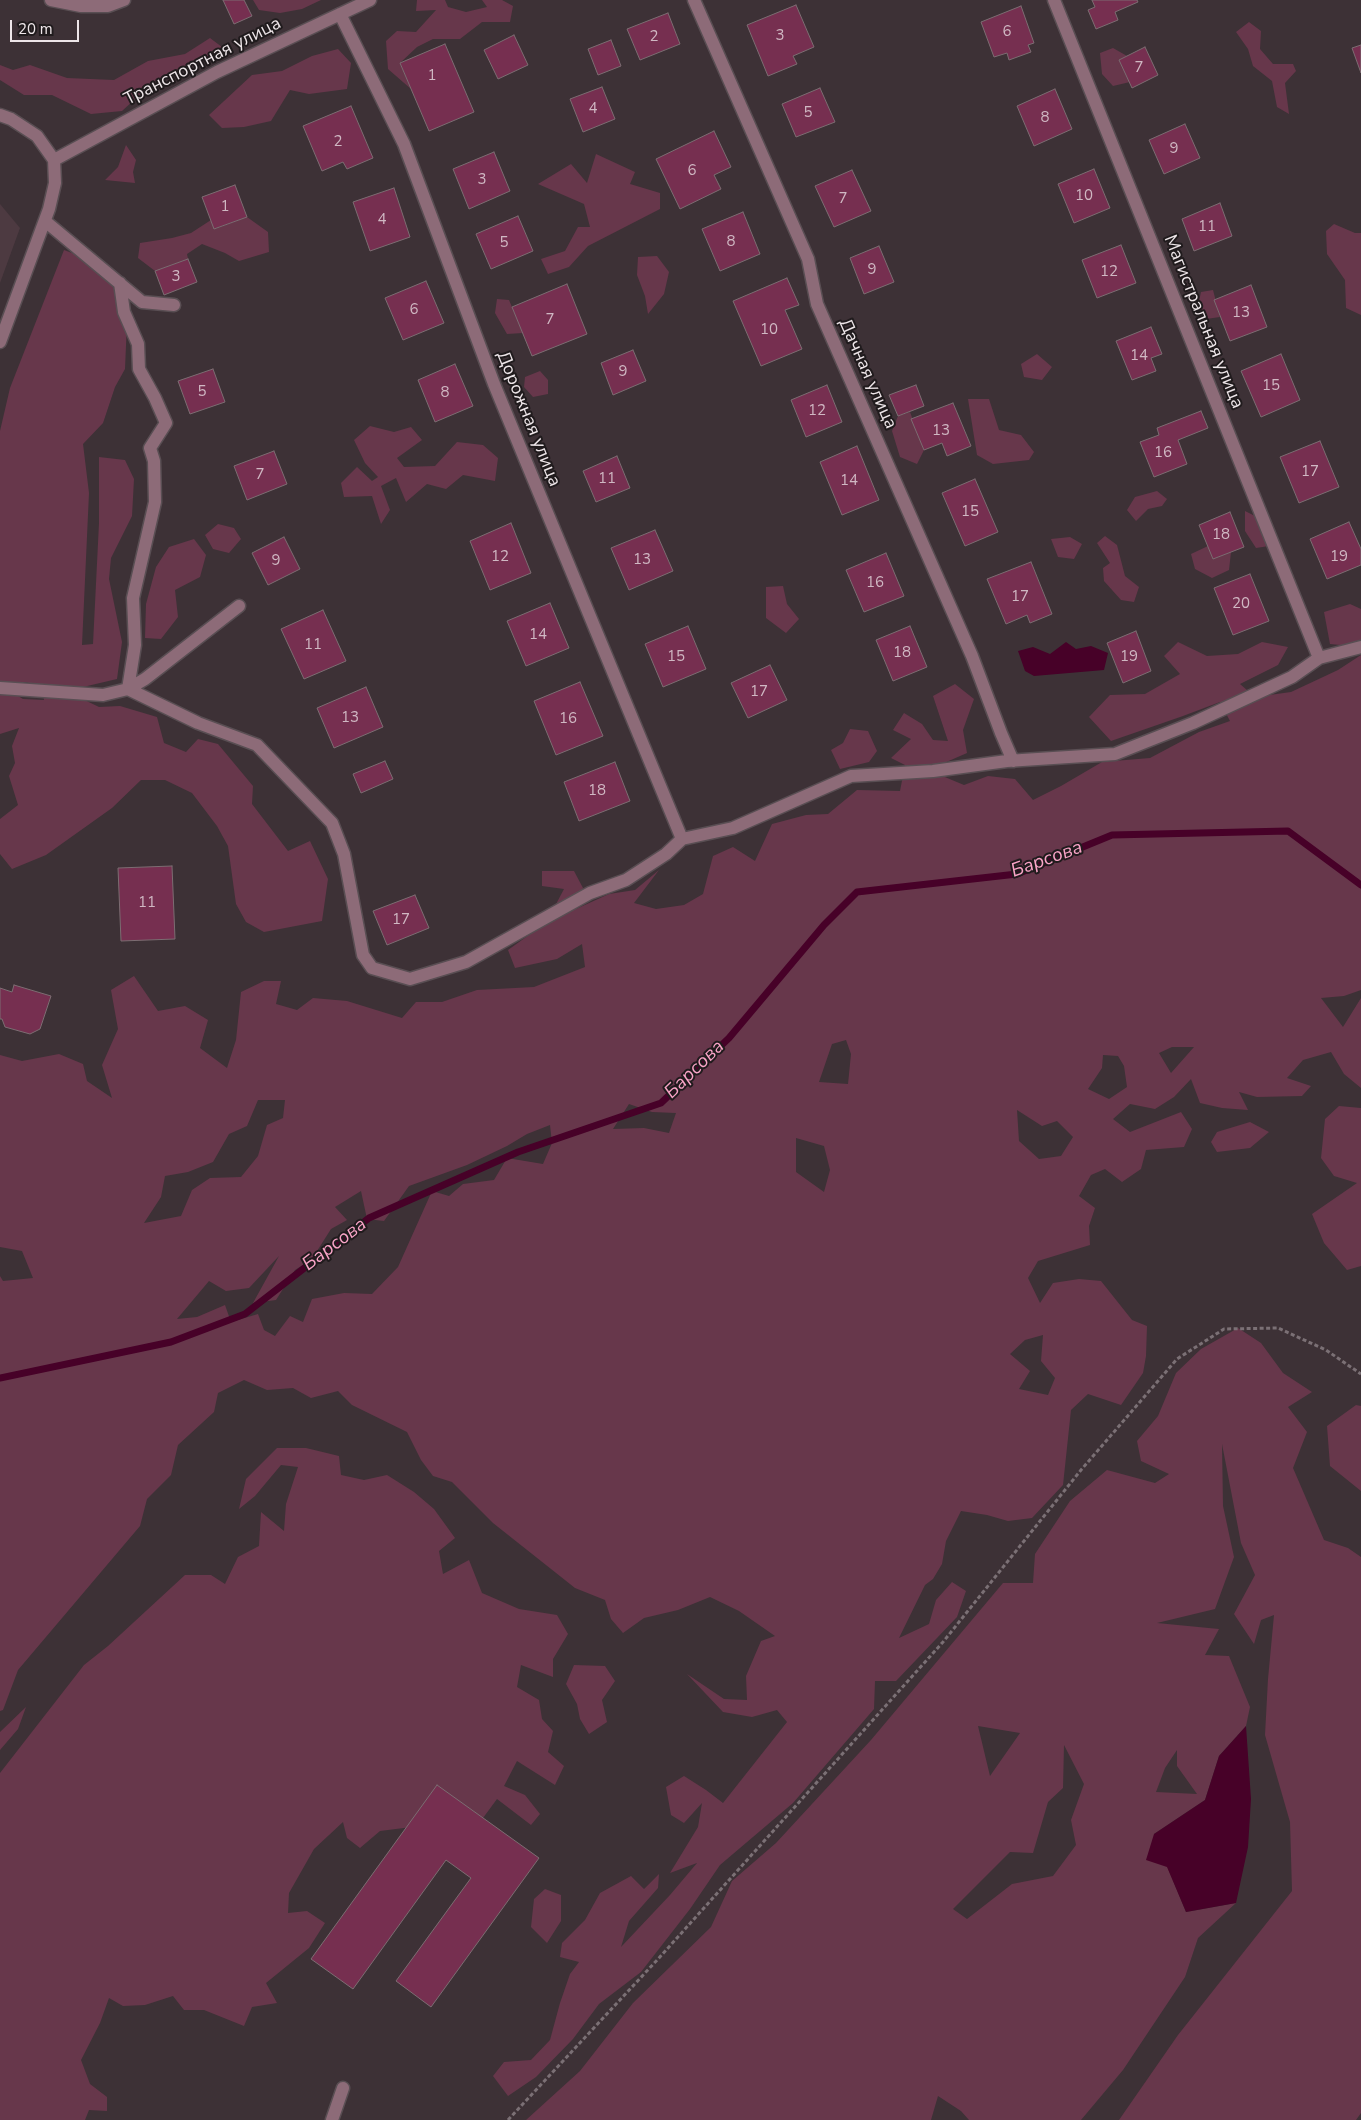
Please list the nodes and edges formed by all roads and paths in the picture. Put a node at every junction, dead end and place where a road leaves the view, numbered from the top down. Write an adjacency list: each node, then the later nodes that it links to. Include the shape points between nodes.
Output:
1 (51, 0): 2 (street, via 81,6 108,6)
2 (124, 0)
3 (370, 0): 6 (street, Транспортная улица)
4 (694, 0): 18 (street, Дачная улица, via 808,259 817,304 972,656)
5 (1054, 0): 15 (street, Магистральная улица)
6 (340, 14): 8 (street, Транспортная улица, via 217,72); 19 (street, Дорожная улица, via 404,144 494,384)
7 (0, 115): 8 (street, via 37,136)
8 (54, 160): 9 (street, via 55,184)
9 (45, 221): 10 (street); 12 (street)
10 (120, 284): 11 (street, via 142,302); 17 (street, via 124,312 138,344 139,369 166,424 150,448 154,461 155,502 133,598 135,645)
11 (174, 306)
12 (0, 342)
13 (239, 606): 17 (street)
14 (1361, 647): 15 (street)
15 (1319, 658): 18 (street, via 1292,677 1193,723 1115,754)
16 (0, 688): 17 (street, via 103,695)
17 (128, 689): 19 (street, via 198,723 257,745 317,806 332,824 344,854 363,955 372,968 410,979 466,962 590,893 626,880 666,854)
18 (1013, 761): 19 (street, via 933,771 851,776 733,828)
19 (682, 839)
20 (1361, 1374): 23 (path, via 1326,1350 1278,1328 1224,1329 1177,1359 1081,1470 936,1650 659,1958)
21 (343, 2088): 22 (street)
22 (332, 2120)
23 (508, 2120)

